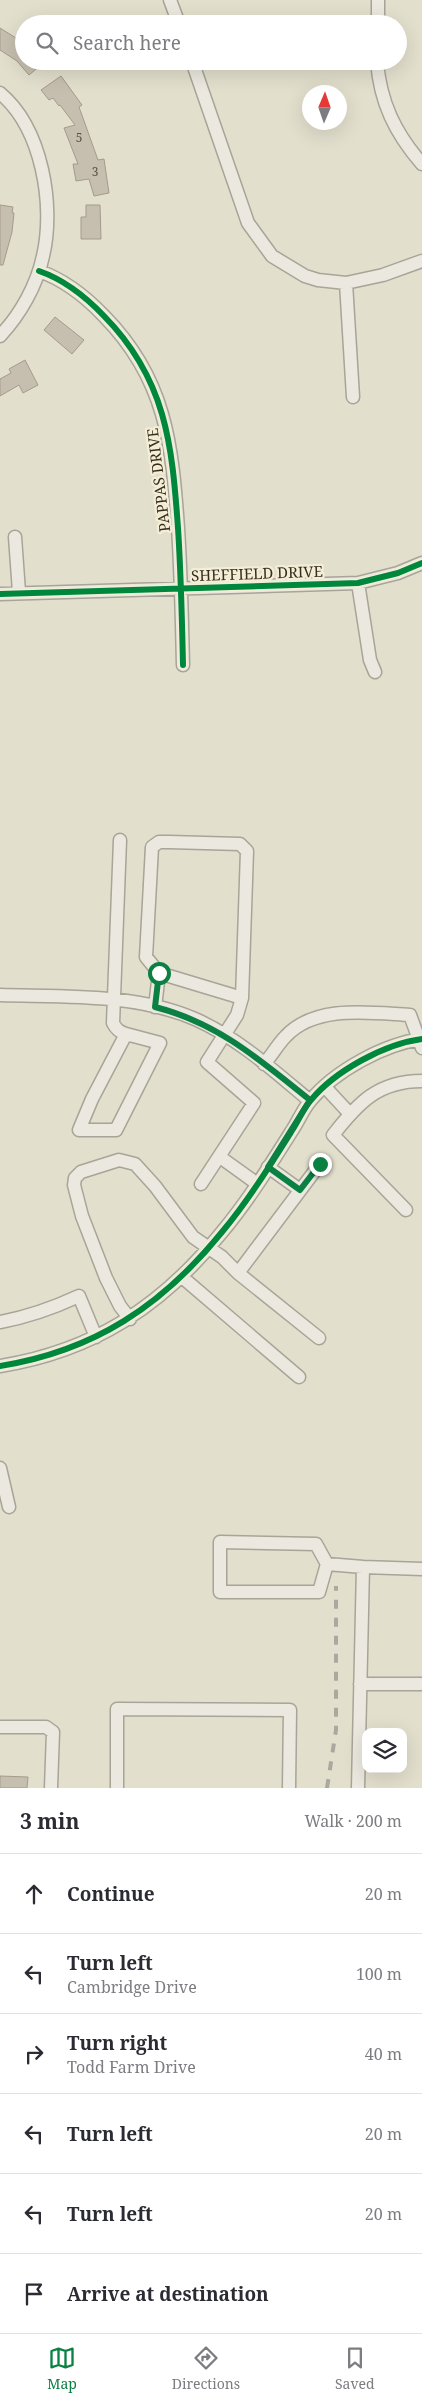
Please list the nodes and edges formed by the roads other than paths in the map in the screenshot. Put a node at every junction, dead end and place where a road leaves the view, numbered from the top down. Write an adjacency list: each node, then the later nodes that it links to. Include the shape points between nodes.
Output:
1 (170, 0): 3 (street)
2 (378, 0): 4 (street)
3 (176, 15)
4 (378, 15)
5 (195, 70): 11 (street, via 248,223 259,240 272,256 305,276)
6 (378, 70): 8 (street, via 389,116 396,131)
7 (0, 92): 10 (street, via 22,120 41,164 47,223)
8 (422, 164)
9 (422, 261): 11 (street, via 383,275)
10 (39, 271): 12 (street, via 24,302); 17 (street, PAPPAS DRIVE, via 69,285 98,309 132,348 150,381 163,414 171,448)
11 (346, 283): 13 (street)
12 (0, 336)
13 (353, 397)
14 (15, 537): 18 (street)
15 (422, 563): 16 (street, SHEFFIELD DRIVE)
16 (358, 583): 17 (street, SHEFFIELD DRIVE); 21 (street, via 370,660)
17 (181, 589): 18 (street, SHEFFIELD DRIVE); 20 (street, PAPPAS DRIVE)
18 (19, 592): 19 (street, SHEFFIELD DRIVE)
19 (0, 594)
20 (183, 665)
21 (375, 672)
22 (120, 840): 26 (street)
23 (159, 973): 25 (street); 25 (street, via 146,957 152,847 159,842 240,844 247,851); 27 (street)
24 (0, 995): 26 (street)
25 (242, 998): 29 (street, via 237,1015)
26 (114, 999): 27 (street); 28 (street, via 113,1023 116,1029)
27 (155, 1007): 29 (street, via 196,1020)
28 (126, 1034): 28 (street, via 160,1043 116,1130 79,1130)
29 (224, 1034): 31 (street); 36 (street, via 208,1062 254,1102)
30 (421, 1042): 31 (street, via 410,1015 335,1015 299,1026 286,1035); 33 (street, via 369,1056)
31 (264, 1064): 34 (street)
32 (422, 1082): 35 (street, via 391,1084 378,1090)
33 (325, 1087): 34 (street); 35 (street)
34 (310, 1100): 38 (street)
35 (350, 1114): 42 (street, via 334,1135)
36 (220, 1157): 39 (street); 40 (street)
37 (320, 1164): 41 (street)
38 (268, 1167): 39 (street); 41 (street)
39 (256, 1183): 43 (street)
40 (201, 1184)
41 (300, 1190): 44 (street)
42 (406, 1210)
43 (208, 1247): 44 (street); 45 (street); 46 (street, via 184,1227 135,1164 119,1160 81,1172 74,1185 82,1216 106,1278)
44 (238, 1274): 49 (street)
45 (182, 1276): 46 (street); 51 (street)
46 (130, 1319): 48 (street)
47 (0, 1322): 48 (street, via 53,1308 79,1296)
48 (96, 1337): 50 (street, via 41,1358)
49 (319, 1338)
50 (0, 1366)
51 (299, 1377)
52 (0, 1468): 53 (street)
53 (9, 1507)
54 (327, 1564): 54 (street, via 316,1544 220,1542 220,1592 319,1592); 55 (street)
55 (363, 1567): 56 (street); 57 (street)
56 (422, 1570)
57 (360, 1684): 58 (street); 63 (street)
58 (422, 1684)
59 (0, 1727): 60 (street, via 46,1727 53,1732)
60 (51, 1788)
61 (117, 1788): 62 (street, via 117,1709 290,1710)
62 (288, 1788)
63 (358, 1788)

